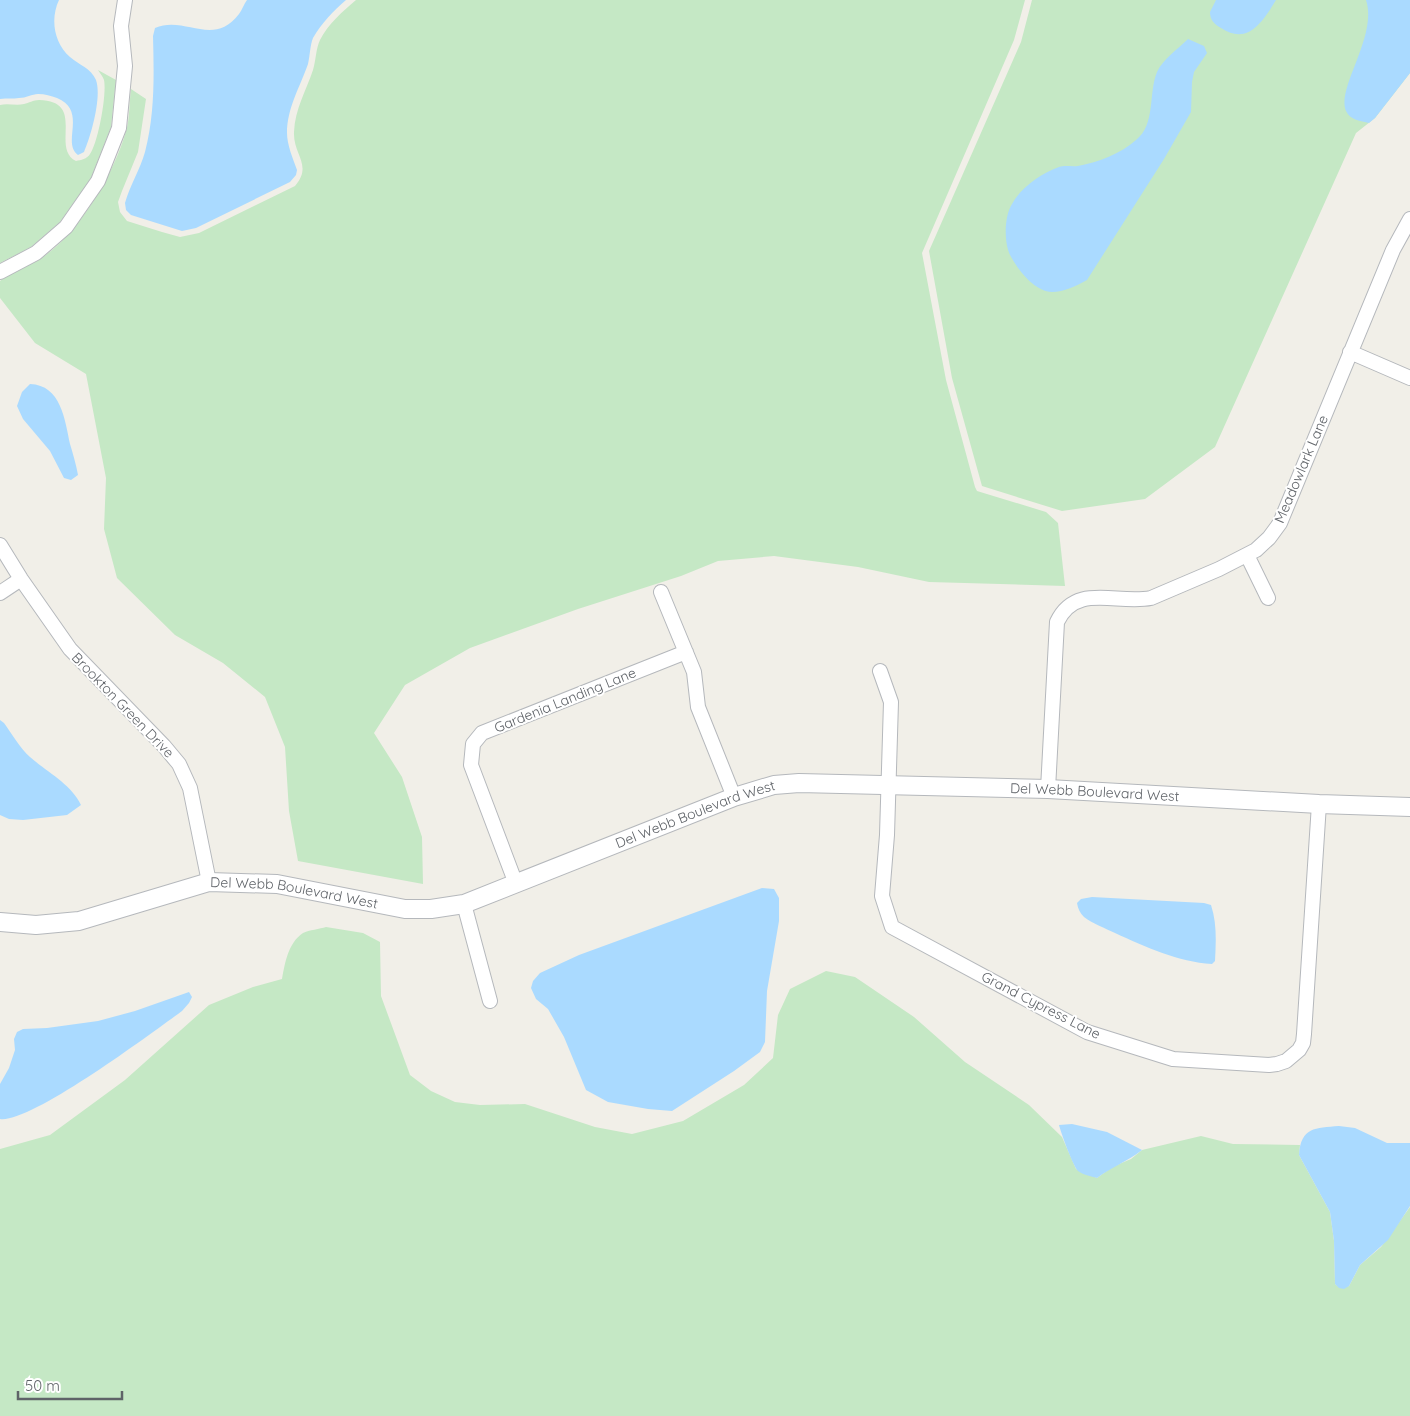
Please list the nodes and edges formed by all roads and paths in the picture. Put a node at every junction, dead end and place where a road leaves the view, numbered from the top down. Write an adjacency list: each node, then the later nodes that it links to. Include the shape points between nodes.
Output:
1 (125, 0): 3 (street, via 121,26 125,66 119,128 98,181 66,226 36,254)
2 (1410, 219): 4 (street, Meadowlark Lane, via 1393,250)
3 (0, 272)
4 (1350, 352): 5 (street); 7 (street, Meadowlark Lane, via 1280,523 1269,538)
5 (1410, 378)
6 (0, 545): 8 (street, Brookton Green Drive)
7 (1247, 555): 11 (street); 15 (street, Meadowlark Lane, via 1151,598 1080,599 1067,607 1057,622)
8 (21, 579): 10 (street); 19 (street, Brookton Green Drive, via 70,649 179,764 190,788)
9 (661, 592): 12 (street)
10 (0, 593)
11 (1268, 598)
12 (686, 652): 16 (street, via 694,672 698,707); 20 (street, Gardenia Landing Lane, via 482,733 473,744 471,765)
13 (880, 671): 14 (street, Grand Cypress Lane, via 891,702)
14 (889, 786): 15 (street, Del Webb Boulevard West); 16 (street, Del Webb Boulevard West, via 798,783 774,785); 17 (street, Grand Cypress Lane, via 882,896 892,927 1087,1032 1173,1060 1270,1065 1294,1056 1304,1034)
15 (1048, 789): 17 (street, Del Webb Boulevard West)
16 (734, 797): 20 (street, Del Webb Boulevard West)
17 (1319, 804): 18 (street, Del Webb Boulevard West)
18 (1410, 807)
19 (209, 882): 21 (street, Del Webb Boulevard West, via 276,884 406,909); 22 (street, Del Webb Boulevard West, via 80,921 36,925)
20 (516, 884): 21 (street, Del Webb Boulevard West)
21 (464, 904): 23 (street)
22 (0, 922)
23 (490, 1001)

